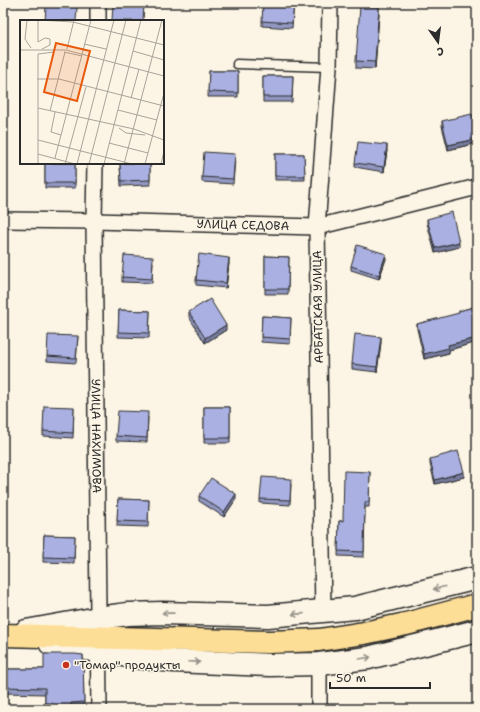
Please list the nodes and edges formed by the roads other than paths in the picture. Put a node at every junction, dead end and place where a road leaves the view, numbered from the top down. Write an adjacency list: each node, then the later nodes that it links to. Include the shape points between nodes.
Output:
1 (98, 3): 3 (street)
2 (330, 3): 5 (street, АРБАТСКАЯ УЛИЦА)
3 (98, 20)
4 (237, 64): 5 (lane)
5 (329, 67): 10 (street, АРБАТСКАЯ УЛИЦА)
6 (95, 164): 9 (street, УЛИЦА НАХИМОВА)
7 (477, 187): 10 (street, УЛИЦА СЕДОВА)
8 (3, 220): 9 (street, УЛИЦА СЕДОВА)
9 (94, 221): 10 (street, УЛИЦА СЕДОВА); 16 (street, УЛИЦА НАХИМОВА)
10 (317, 227): 13 (street, АРБАТСКАЯ УЛИЦА)
11 (477, 578): 13 (street, one-way to 13, via 355,608)
12 (477, 606): 16 (main road, via 406,624 319,640)
13 (323, 612): 16 (street, one-way to 16, via 268,616 128,614)
14 (477, 631): 17 (street, one-way to 14, via 368,658)
15 (3, 635): 16 (main road)
16 (98, 635): 17 (street, one-way to 17, via 134,657 270,665); 18 (street, УЛИЦА НАХИМОВА)
17 (319, 664): 19 (street)
18 (99, 709)
19 (319, 709)

